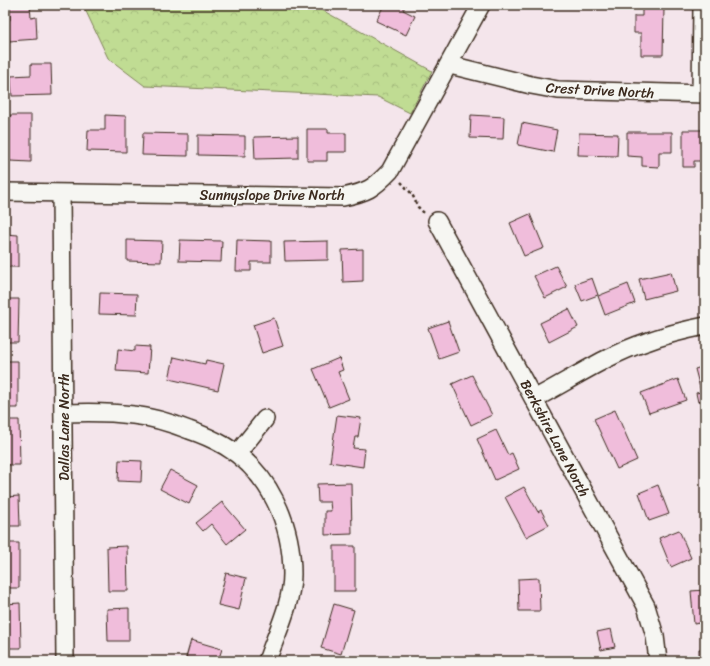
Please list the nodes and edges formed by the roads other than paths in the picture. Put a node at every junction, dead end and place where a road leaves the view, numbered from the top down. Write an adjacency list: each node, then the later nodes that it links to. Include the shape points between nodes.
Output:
1 (481, 5): 3 (street, Sunnyslope Drive North)
2 (702, 5): 4 (street)
3 (450, 65): 4 (street, Crest Drive North, via 558,90); 6 (street, Sunnyslope Drive North, via 390,171 376,185 360,193 343,197)
4 (703, 94)
5 (5, 192): 6 (street, Sunnyslope Drive North)
6 (61, 193): 10 (street, Dallas Lane North)
7 (437, 221): 9 (street, Berkshire Lane North)
8 (705, 326): 9 (street, via 645,342)
9 (534, 399): 15 (street, Berkshire Lane North, via 646,606 655,636)
10 (64, 413): 12 (street, via 113,413 155,419 208,437); 13 (street, Dallas Lane North)
11 (265, 419): 12 (street)
12 (237, 454): 14 (street, via 253,468 275,499 286,527 290,547 292,575 289,594)
13 (65, 661)
14 (266, 661)
15 (658, 661)

